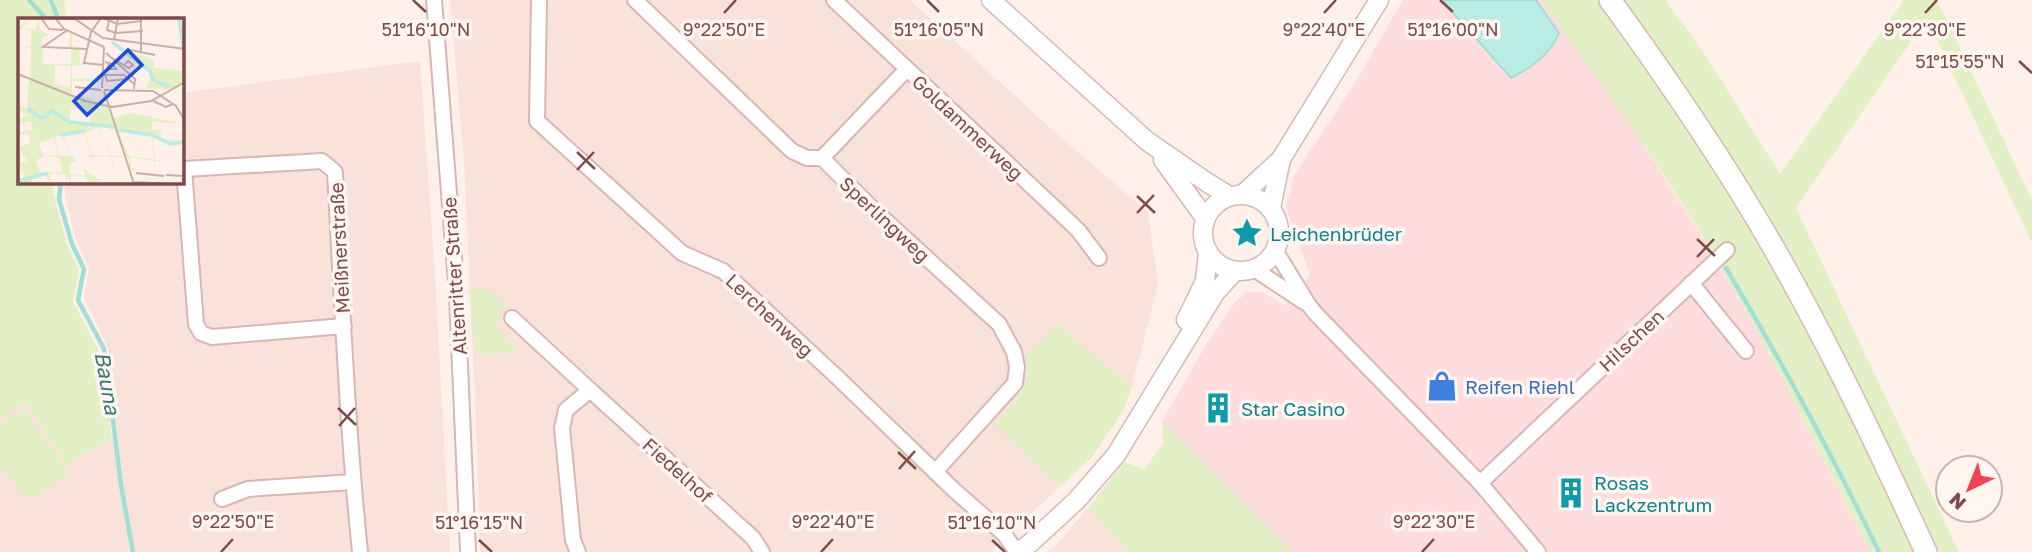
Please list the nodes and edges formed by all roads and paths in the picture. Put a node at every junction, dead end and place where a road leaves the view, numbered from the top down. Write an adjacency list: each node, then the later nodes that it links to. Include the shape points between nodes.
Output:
1 (433, 0): 34 (street, Altenritter Straße, via 457,296)
2 (539, 0): 28 (street, Lerchenweg, via 537,121 682,253 723,271)
3 (635, 0): 10 (street, Sperlingweg, via 792,151)
4 (834, 0): 8 (street, Goldammerweg)
5 (991, 0): 9 (street)
6 (1379, 0): 11 (street)
7 (1610, 0): 38 (main road, via 1742,194 1819,330)
8 (907, 69): 10 (street); 18 (street, Goldammerweg, via 1078,230)
9 (1147, 141): 12 (street, via 1205,181); 14 (street)
10 (822, 158): 28 (street, Sperlingweg, via 999,324 1014,352 1015,383)
11 (1281, 159): 12 (street); 13 (street)
12 (1236, 195): 13 (street, via 1263,201); 14 (street, via 1219,201)
13 (1270, 208): 15 (street, via 1279,229)
14 (1205, 218): 17 (street)
15 (1275, 250): 19 (street); 22 (street)
16 (1727, 250): 21 (street, Hilschen)
17 (1208, 252): 20 (street); 27 (street, via 1205,281)
18 (1099, 258)
19 (1254, 269): 20 (street); 22 (street)
20 (1235, 271): 27 (street, via 1215,293)
21 (1691, 283): 25 (street); 30 (street, Hilschen)
22 (1308, 304): 30 (street)
23 (512, 318): 26 (street, Fiedelhof)
24 (344, 326): 24 (street, Meißnerstraße, via 335,172 323,161 184,169 196,324 201,333 212,337); 29 (street, Meißnerstraße)
25 (1746, 351)
26 (590, 390): 35 (street, via 566,410 562,428); 36 (street, Fiedelhof, via 753,538)
27 (1142, 412): 32 (street, via 1116,455)
28 (935, 472): 32 (street, Lerchenweg)
29 (353, 482): 31 (street, via 247,489); 33 (street, Meißnerstraße)
30 (1480, 483): 37 (street)
31 (222, 499)
32 (1024, 550)
33 (360, 552)
34 (468, 552)
35 (578, 552)
36 (762, 552)
37 (1538, 552)
38 (1926, 552)

